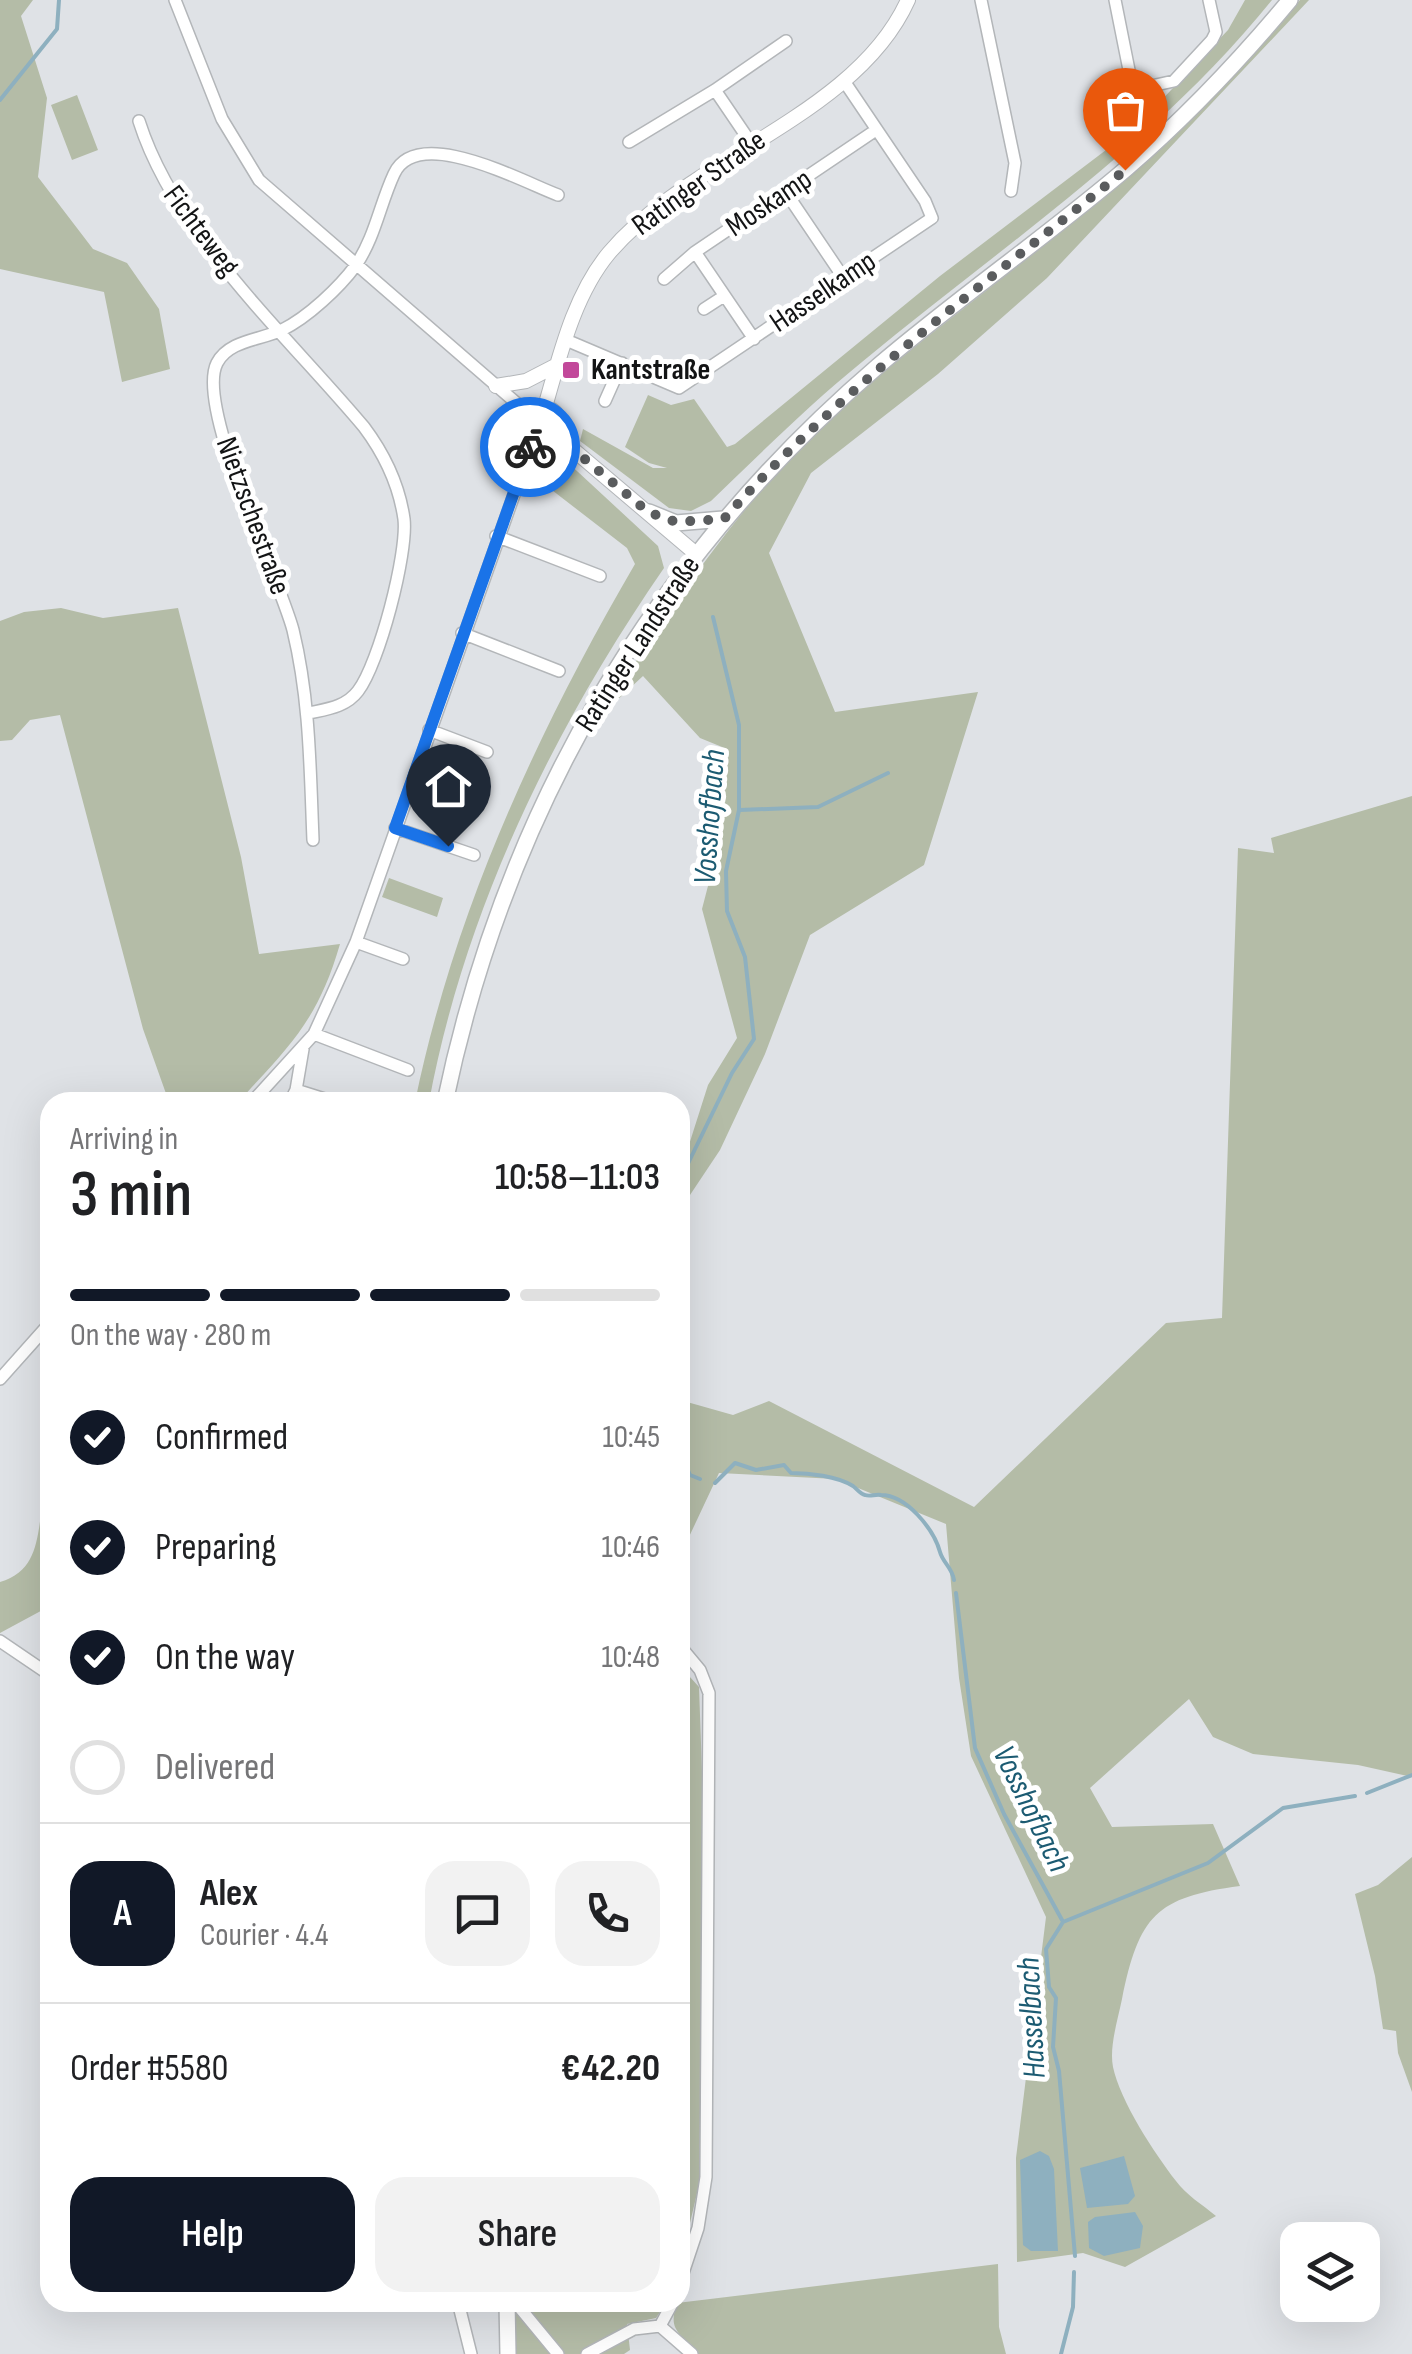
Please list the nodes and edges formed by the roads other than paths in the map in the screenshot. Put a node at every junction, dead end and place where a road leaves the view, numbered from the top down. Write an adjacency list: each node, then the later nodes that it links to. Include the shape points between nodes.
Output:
1 (175, 0): 18 (street, via 238,151 259,180)
2 (908, 0): 8 (street, Ratinger Straße, via 877,49)
3 (981, 0): 14 (street, via 1015,163)
4 (1115, 0): 5 (street, via 1131,80 1142,88 1174,81 1212,40)
5 (1209, 0)
6 (1290, 0): 35 (main road, Ratinger Landstraße, via 1164,136 876,368)
7 (786, 41): 9 (street)
8 (844, 81): 11 (street, Hasselkamp); 13 (street, Ratinger Straße)
9 (715, 90): 12 (street); 13 (street)
10 (139, 121): 23 (street, Fichteweg, via 178,207)
11 (876, 130): 15 (street, Moskamp); 19 (street, Hasselkamp, via 932,218)
12 (628, 142)
13 (751, 144): 25 (street, Ratinger Straße, via 672,196 620,241 586,290)
14 (1010, 191)
15 (785, 192): 17 (street, Moskamp); 19 (street)
16 (558, 195): 18 (street, Nietzschestraße, via 458,156 418,153 395,172)
17 (695, 252): 20 (street, Moskamp); 21 (street)
18 (354, 266): 23 (street, Nietzschestraße, via 303,318); 28 (street)
19 (843, 277): 24 (street, Hasselkamp)
20 (664, 279)
21 (724, 296): 22 (street); 24 (street)
22 (704, 309)
23 (281, 330): 41 (street, Nietzschestraße, via 228,350 214,374 214,396 234,470 283,595); 41 (street, Fichteweg, via 378,446 397,486 404,522 398,578 365,678 348,701)
24 (754, 339): 26 (street, Hasselkamp, via 679,388)
25 (566, 340): 26 (street, Hasselkamp); 27 (street, Ratinger Straße)
26 (622, 363): 29 (street)
27 (558, 365): 28 (street, via 526,382); 30 (street, Ratinger Straße)
28 (496, 386): 31 (street)
29 (604, 400)
30 (545, 406): 31 (street); 32 (street, via 558,419)
31 (528, 413): 33 (street, via 524,430)
32 (556, 435): 33 (street, via 548,442); 34 (street)
33 (532, 440): 36 (street)
34 (648, 512): 35 (main road, via 676,522); 37 (street)
35 (724, 519): 37 (main road, Ratinger Landstraße)
36 (496, 536): 38 (street); 39 (street)
37 (695, 553): 55 (main road, Ratinger Landstraße, via 597,698 525,844 485,947)
38 (600, 576)
39 (462, 632): 40 (street); 42 (street)
40 (559, 671)
41 (309, 712): 45 (street, Nietzschestraße)
42 (429, 730): 43 (street); 44 (street)
43 (488, 752)
44 (395, 828): 46 (street); 47 (street)
45 (314, 840)
46 (474, 855)
47 (356, 942): 48 (street); 49 (street)
48 (403, 959)
49 (314, 1034): 50 (street); 51 (street)
50 (303, 1049): 52 (street); 53 (street)
51 (408, 1070)
52 (296, 1090): 54 (street)
53 (267, 1092)
54 (302, 1092)
55 (448, 1092)
56 (40, 1335): 57 (street)
57 (0, 1379)
58 (0, 1641): 60 (street)
59 (690, 1658): 61 (street, via 708,1692 710,1808 705,2190)
60 (40, 1668)
61 (690, 2255)
62 (461, 2312): 67 (street)
63 (513, 2312): 68 (main road)
64 (520, 2312): 69 (street)
65 (667, 2312): 66 (street)
66 (660, 2326): 70 (street, via 634,2329); 71 (street)
67 (472, 2354)
68 (508, 2354)
69 (558, 2354)
70 (588, 2354)
71 (692, 2354)

